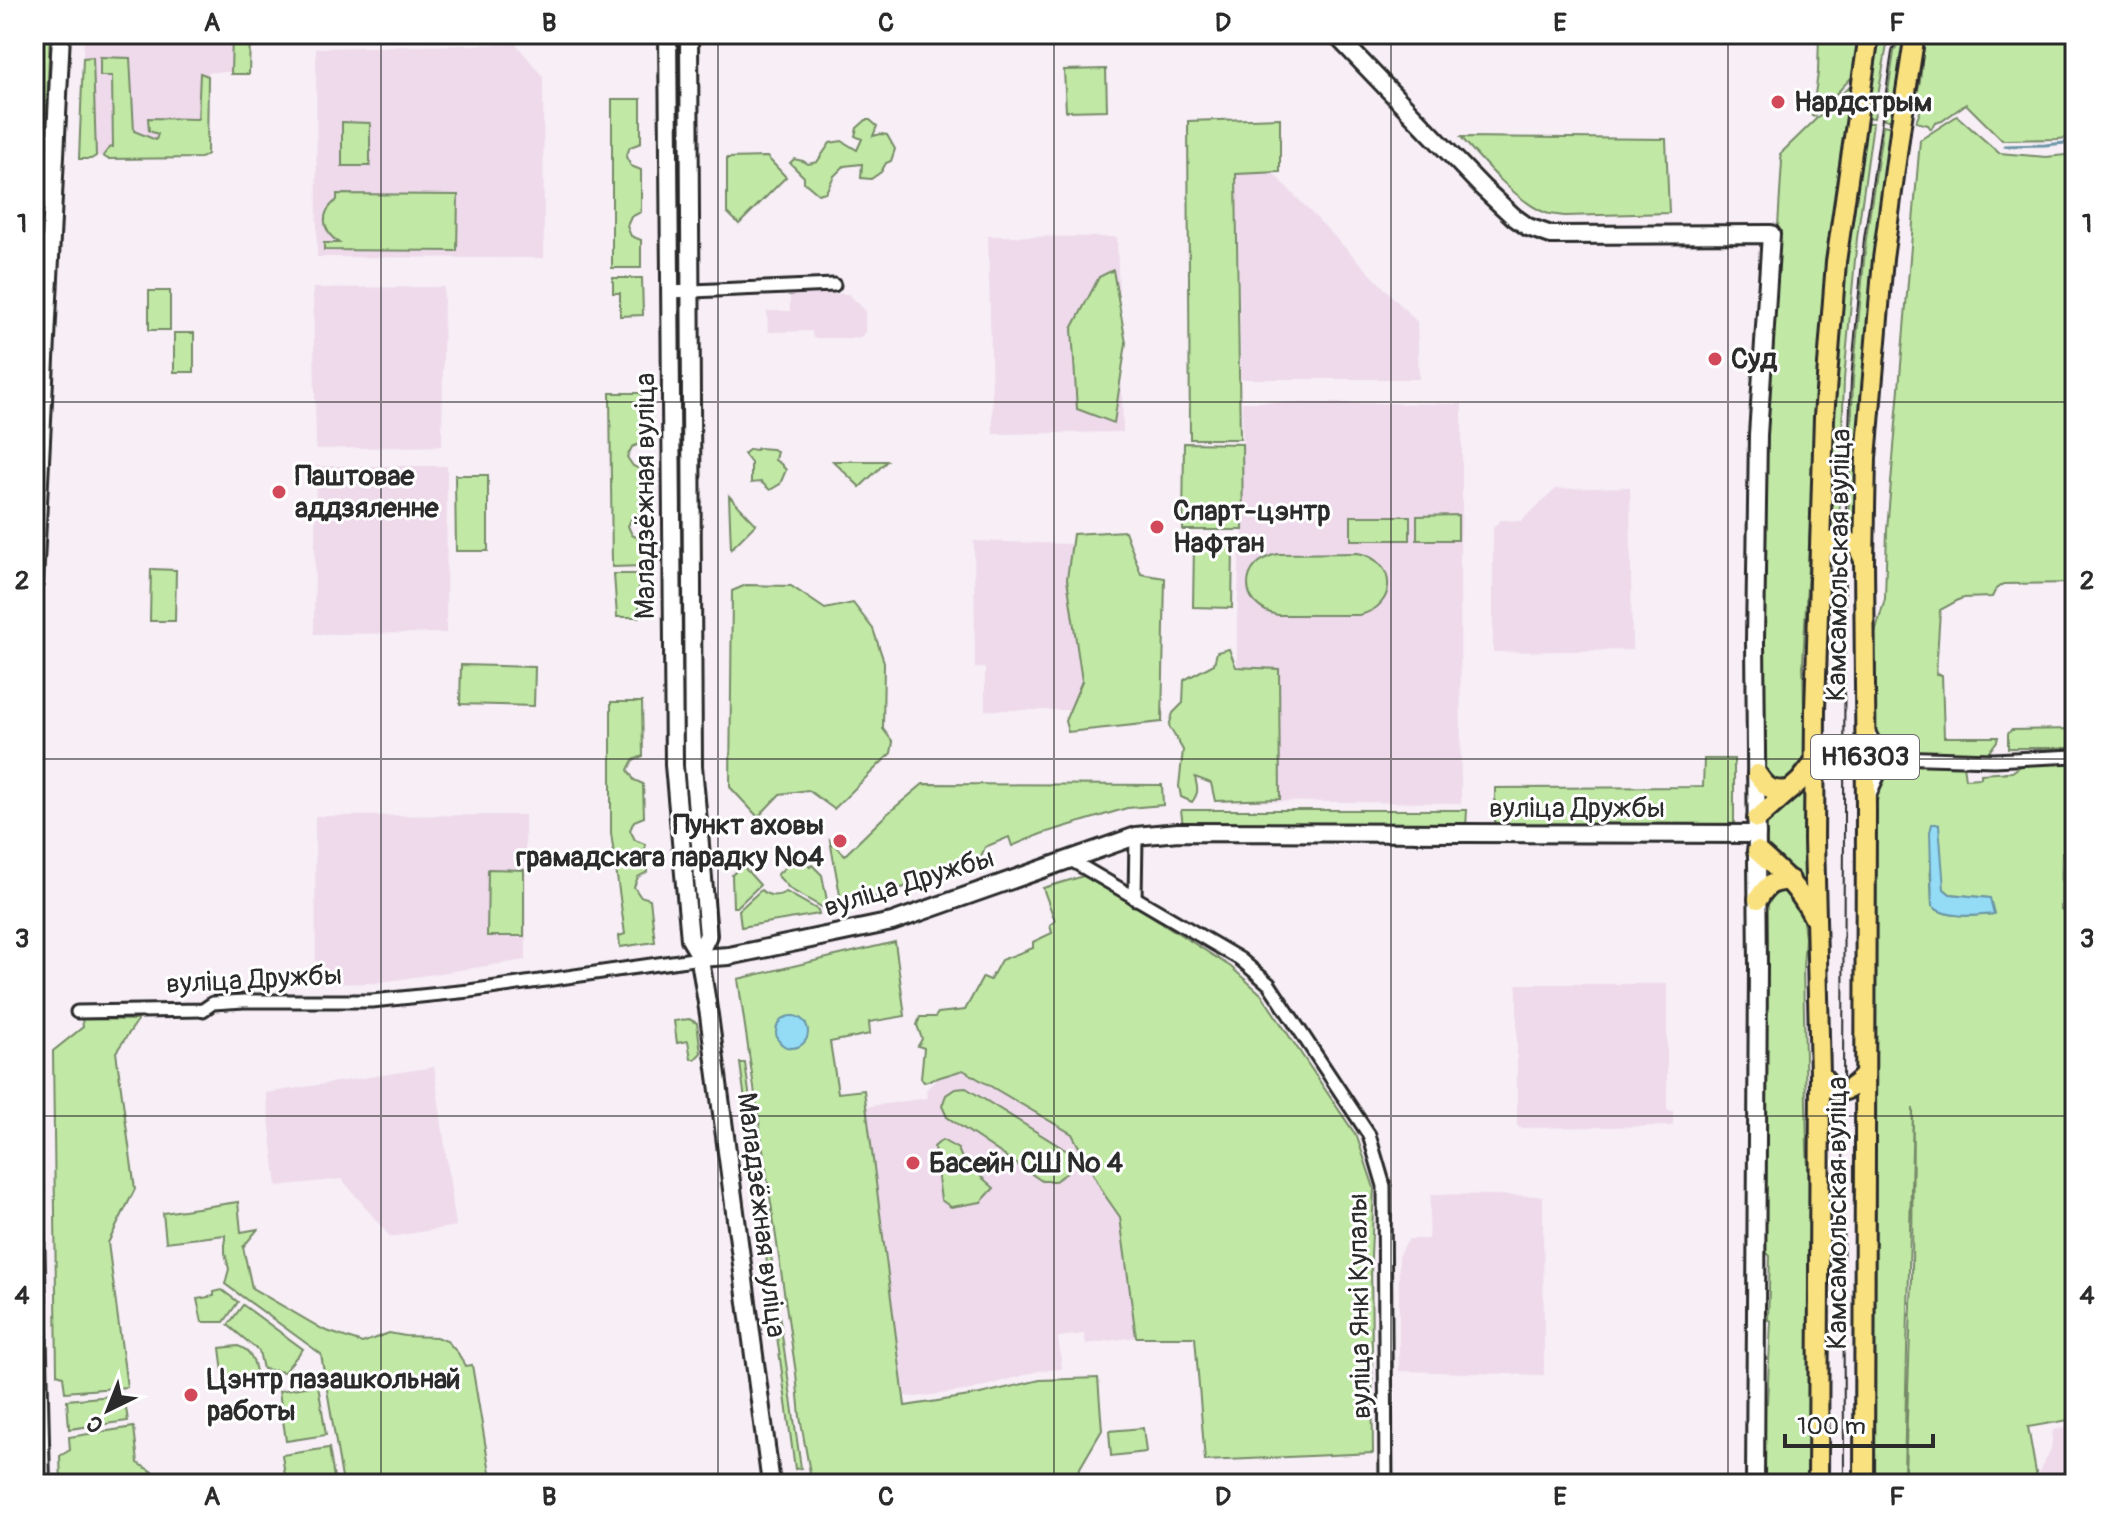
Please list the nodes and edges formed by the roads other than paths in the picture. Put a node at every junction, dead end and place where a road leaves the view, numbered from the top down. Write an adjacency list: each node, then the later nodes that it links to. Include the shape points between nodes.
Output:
1 (61, 34): 12 (street)
2 (668, 34): 9 (street, Маладзёжная вуліца)
3 (689, 34): 8 (street, Маладзёжная вуліца)
4 (1335, 34): 17 (street, via 1483,188 1528,227 1551,235 1771,234 1758,435)
5 (1869, 34): 10 (main road, Камсамольская вуліца / Н16303, via 1836,262)
6 (1915, 34): 11 (main road, Камсамольская вуліца / Н16303, via 1883,259 1866,458)
7 (834, 285): 8 (street)
8 (692, 291): 9 (street); 27 (street, Маладзёжная вуліца, via 693,766 708,935)
9 (670, 292): 27 (street, Маладзёжная вуліца, via 674,765 690,939)
10 (1820, 553): 11 (main road, via 1829,542 1845,539 1858,547); 16 (main road, Камсамольская вуліца / Н16303)
11 (1864, 560): 13 (main road, Камсамольская вуліца / Н16303)
12 (34, 583)
13 (1865, 723): 15 (street, via 1874,742); 19 (main road, Камсамольская вуліца / Н16303)
14 (2075, 756): 15 (street)
15 (1893, 757): 19 (street, via 1873,785)
16 (1815, 762): 18 (main road); 26 (main road, Камсамольская вуліца / Н16303)
17 (1757, 774): 18 (main road, via 1765,786); 20 (street)
18 (1790, 790): 20 (main road)
19 (1866, 808): 30 (main road, Камсамольская вуліца / Н16303)
20 (1757, 835): 21 (street, вуліца Дружбы); 23 (main road); 25 (street)
21 (1136, 836): 22 (street, вуліца Дружбы); 24 (street)
22 (1069, 859): 24 (street, вуліца Янкі Купалы); 27 (street, вуліца Дружбы, via 892,922 729,956)
23 (1790, 880): 25 (main road, via 1767,885); 26 (main road)
24 (1135, 899): 34 (street, вуліца Янкі Купалы, via 1240,959 1269,984 1369,1135 1384,1186)
25 (1758, 899): 35 (street)
26 (1816, 922): 29 (main road, Камсамольская вуліца / Н16303)
27 (700, 956): 28 (street, вуліца Дружбы, via 372,1001 244,1001 213,1003 203,1010); 33 (street, Маладзёжная вуліца)
28 (77, 1012)
29 (1820, 1074): 30 (main road, via 1838,1091 1854,1087); 36 (main road, Камсамольская вуліца / Н16303)
30 (1865, 1075): 37 (main road, Камсамольская вуліца / Н16303)
31 (34, 1186): 32 (street)
32 (41, 1484)
33 (771, 1484)
34 (1386, 1484)
35 (1755, 1484)
36 (1818, 1484)
37 (1864, 1484)

